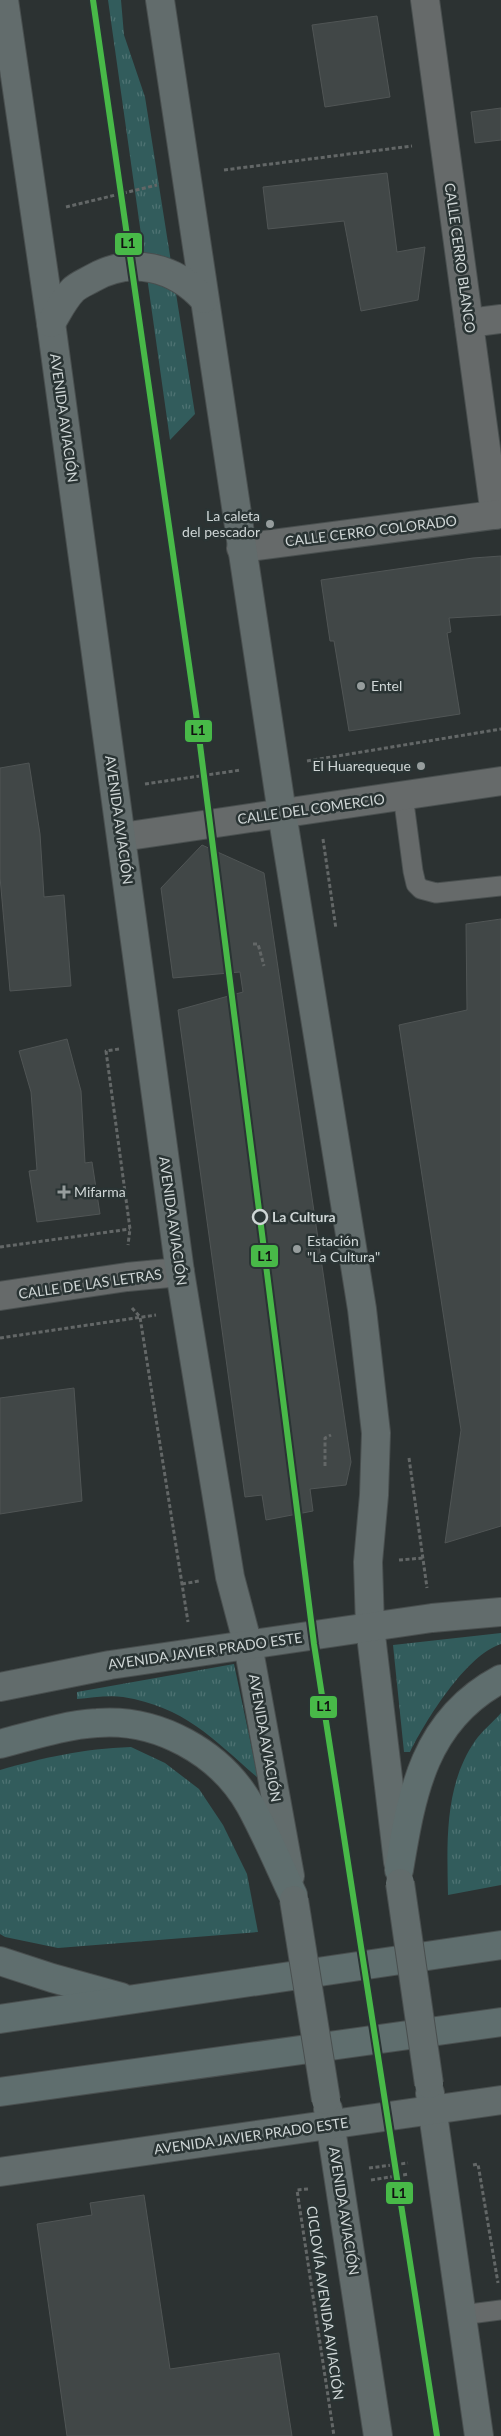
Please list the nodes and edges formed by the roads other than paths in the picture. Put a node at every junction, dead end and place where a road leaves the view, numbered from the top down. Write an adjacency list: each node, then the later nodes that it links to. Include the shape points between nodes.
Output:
1 (4, 0): 6 (main road, AVENIDA AVIACIÓN)
2 (160, 0): 4 (main road)
3 (425, 0): 7 (street, CALLE CERRO BLANCO)
4 (204, 298): 6 (main road, via 173,274 148,266 108,269 73,289); 9 (main road)
5 (501, 319): 7 (street)
6 (51, 323): 13 (main road, AVENIDA AVIACIÓN)
7 (469, 323): 8 (street, CALLE CERRO BLANCO)
8 (498, 515): 9 (street, CALLE CERRO COLORADO)
9 (241, 548): 12 (main road)
10 (501, 781): 11 (street, CALLE DEL COMERCIO)
11 (403, 795): 12 (street, CALLE DEL COMERCIO); 14 (lane, via 413,871 416,884 421,889 436,893)
12 (282, 813): 13 (street, CALLE DEL COMERCIO); 18 (main road, via 362,1309 376,1433 368,1562)
13 (122, 837): 15 (main road, AVENIDA AVIACIÓN)
14 (501, 886)
15 (180, 1272): 16 (street, CALLE DE LAS LETRAS); 19 (main road, AVENIDA AVIACIÓN, via 230,1577)
16 (0, 1296)
17 (501, 1612): 18 (main road, AVENIDA JAVIER PRADO ESTE)
18 (370, 1627): 19 (main road, AVENIDA JAVIER PRADO ESTE); 23 (main road)
19 (248, 1645): 21 (main road, AVENIDA JAVIER PRADO ESTE, via 110,1665); 24 (main road, AVENIDA AVIACIÓN)
20 (501, 1679): 23 (highway, via 456,1714 432,1744 407,1819)
21 (0, 1687)
22 (0, 1744): 24 (highway, via 97,1722 145,1726 184,1741 214,1764 249,1804)
23 (399, 1877): 32 (main road, bridge)
24 (293, 1898): 33 (main road, AVENIDA AVIACIÓN, bridge)
25 (501, 1945): 27 (highway)
26 (0, 1960): 27 (highway)
27 (132, 2000): 28 (highway)
28 (0, 2019)
29 (501, 2022): 30 (highway)
30 (0, 2092)
31 (501, 2100): 32 (main road, AVENIDA JAVIER PRADO ESTE)
32 (432, 2111): 33 (main road, AVENIDA JAVIER PRADO ESTE); 36 (main road)
33 (328, 2113): 34 (main road, AVENIDA JAVIER PRADO ESTE); 37 (main road, AVENIDA AVIACIÓN)
34 (0, 2172)
35 (501, 2310): 36 (lane)
36 (462, 2315): 38 (main road)
37 (378, 2436)
38 (479, 2436)

